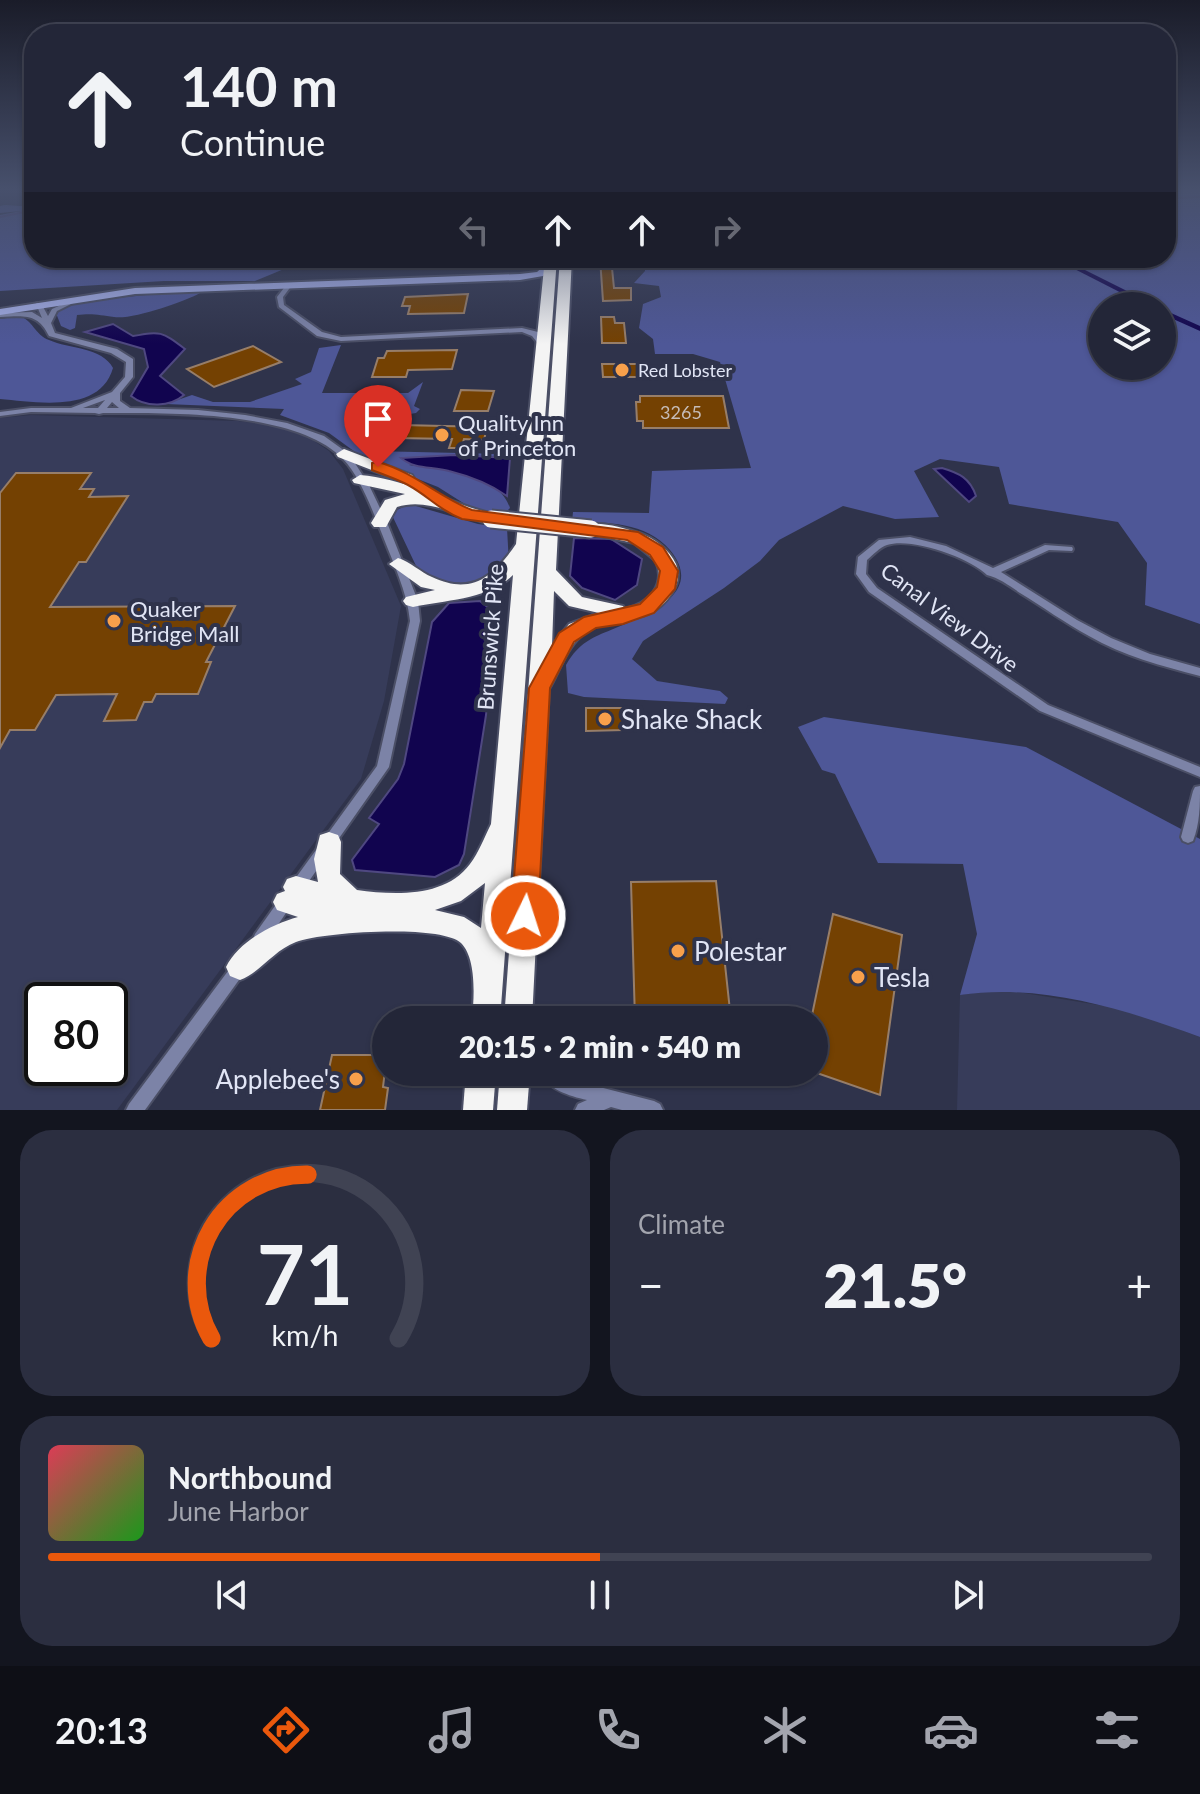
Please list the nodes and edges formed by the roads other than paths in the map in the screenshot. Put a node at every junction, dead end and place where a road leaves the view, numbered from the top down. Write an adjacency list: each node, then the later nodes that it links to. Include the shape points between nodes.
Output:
1 (545, 268): 4 (street, via 520,277)
2 (550, 268): 10 (highway, Brunswick Pike)
3 (565, 268): 26 (highway)
4 (289, 285): 5 (street); 7 (street); 10 (street, via 290,306 323,329 348,336 526,326)
5 (254, 286): 6 (street); 7 (street, via 277,291)
6 (99, 295): 8 (street); 11 (street, via 59,307)
7 (280, 297): 12 (street, via 284,309 333,338 522,330 535,334)
8 (39, 304): 9 (street); 11 (street)
9 (0, 314): 11 (street, via 32,314)
10 (546, 314): 12 (highway, Brunswick Pike)
11 (46, 325): 13 (street, via 58,337 127,357 132,371)
12 (543, 345): 23 (highway, Brunswick Pike)
13 (116, 393): 14 (street); 15 (street); 16 (street, via 119,406)
14 (64, 411): 15 (street); 17 (street)
15 (99, 412): 16 (street)
16 (138, 413): 18 (street, via 283,422 314,433)
17 (0, 414)
18 (344, 454): 19 (street); 20 (highway)
19 (358, 476): 20 (highway, via 387,474); 21 (highway, via 391,483); 22 (street)
20 (412, 481): 21 (highway)
21 (443, 505): 22 (highway, via 399,500 385,509); 29 (highway, bridge, via 491,519 632,535 657,551 669,571)
22 (380, 523): 25 (street)
23 (528, 535): 28 (highway, via 503,578); 35 (highway, Brunswick Pike)
24 (1068, 549): 27 (street, via 1048,547)
25 (398, 564): 28 (highway, via 428,583); 30 (street)
26 (548, 573): 29 (highway, via 572,600 597,609 633,608); 32 (highway)
27 (991, 573): 31 (street, Canal View Drive, via 1099,637); 33 (street, Canal View Drive, via 949,548 914,539 873,547 860,566 873,590 1024,696)
28 (464, 589): 30 (highway)
29 (662, 594): 32 (highway, via 634,614 580,627 566,638)
30 (413, 601): 37 (street, via 415,621 383,767)
31 (1200, 672)
32 (540, 688): 43 (highway)
33 (1200, 772)
34 (1200, 791): 36 (street)
35 (505, 820): 39 (highway, via 479,871 452,894); 41 (highway, Brunswick Pike)
36 (1188, 837)
37 (329, 842): 38 (street); 39 (highway, via 329,883)
38 (291, 895): 39 (highway); 40 (street)
39 (351, 912): 40 (highway, via 289,932); 42 (highway, via 459,926 480,952)
40 (240, 967): 48 (street)
41 (487, 1006)
42 (487, 1006)
43 (519, 1006)
44 (480, 1086): 49 (highway)
45 (514, 1086): 50 (highway)
46 (567, 1086): 47 (street)
47 (610, 1099): 51 (street); 52 (street)
48 (135, 1110)
49 (478, 1110)
50 (512, 1110)
51 (584, 1110)
52 (654, 1110)

